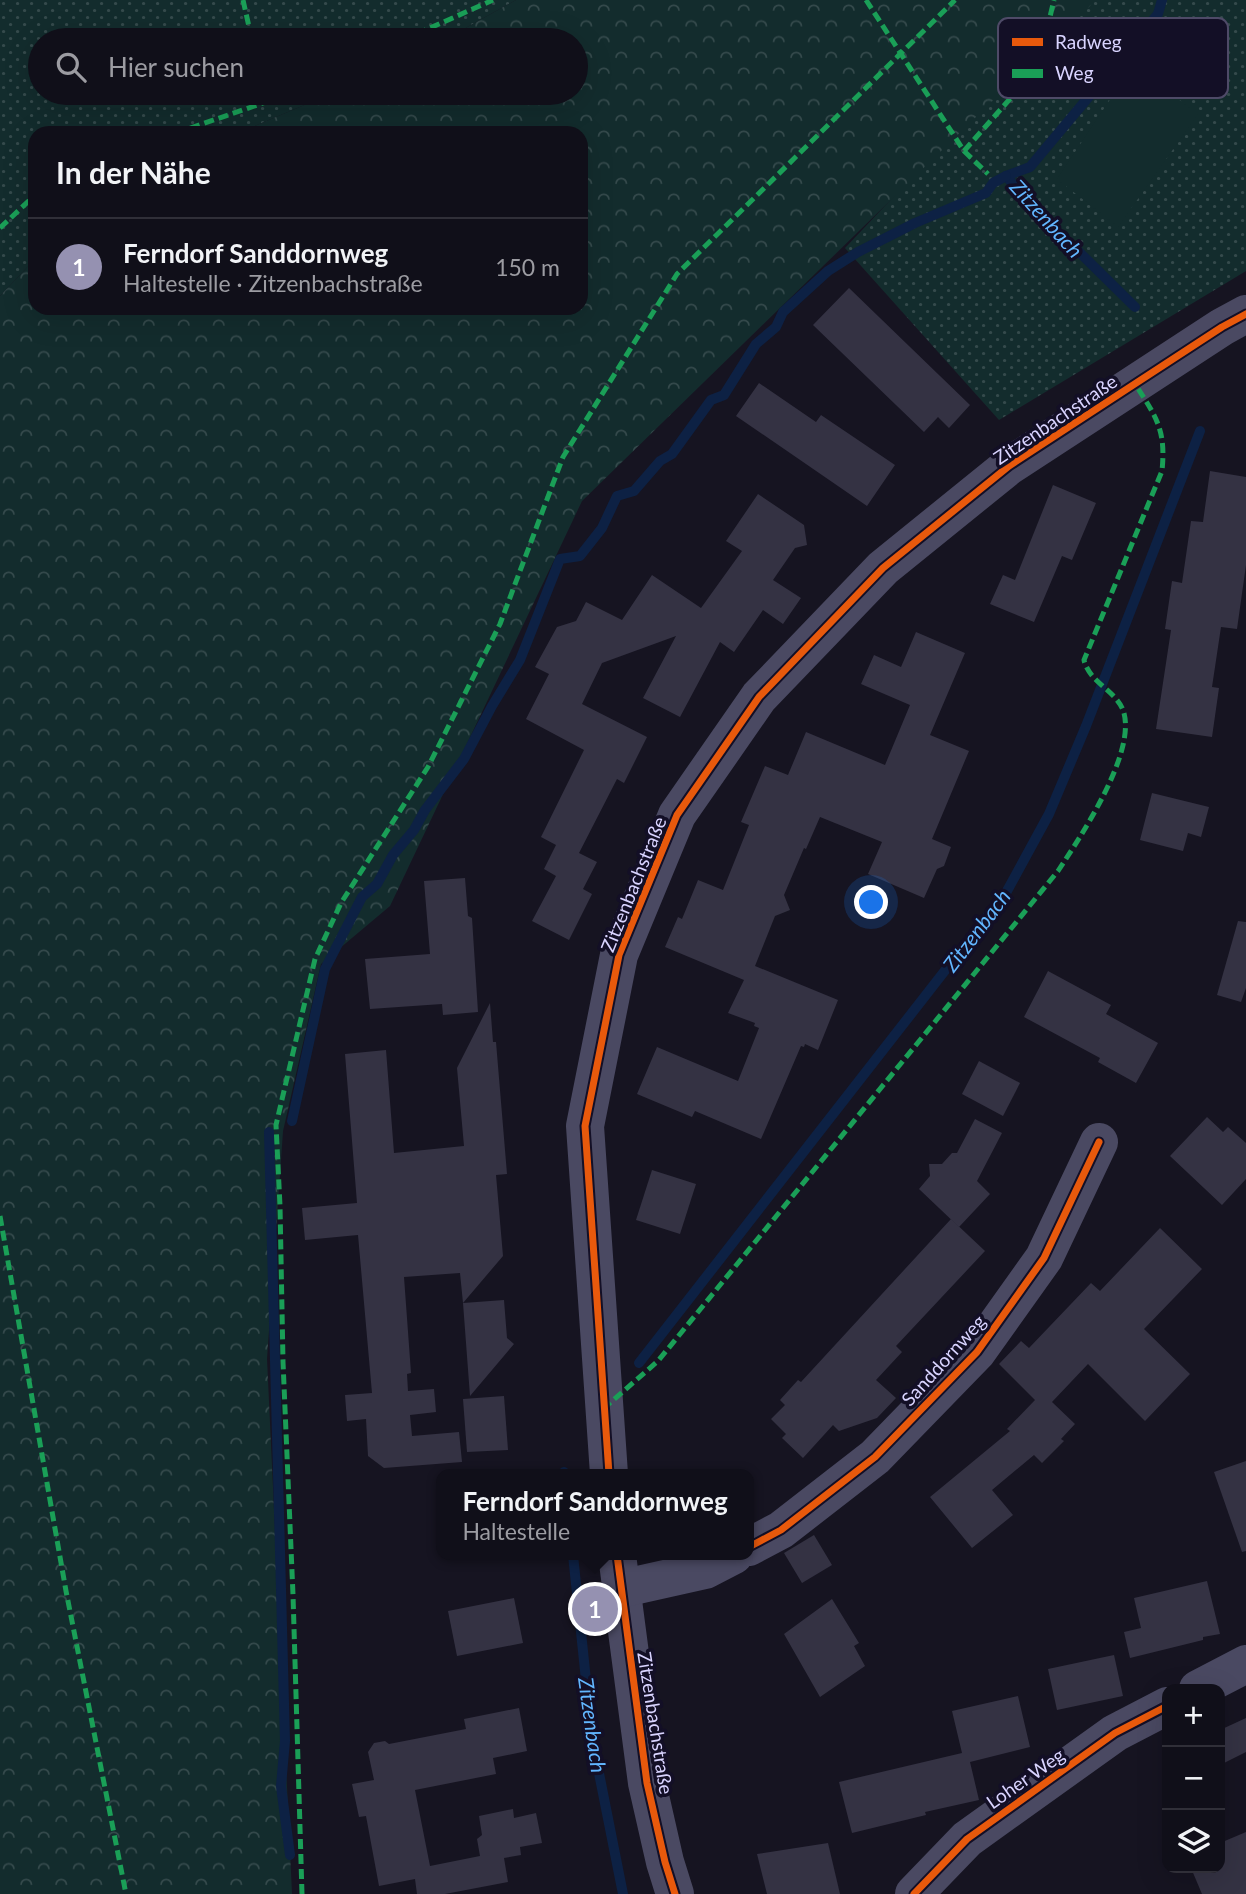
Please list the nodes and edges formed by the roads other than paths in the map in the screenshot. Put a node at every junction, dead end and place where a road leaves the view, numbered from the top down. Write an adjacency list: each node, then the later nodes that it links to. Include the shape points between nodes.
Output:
1 (1246, 314): 3 (street, Zitzenbachstraße, via 1009,467 883,568 759,697 677,815 619,955 585,1126)
2 (1099, 1142): 4 (street, Sanddornweg, via 1044,1258 977,1352 875,1457 782,1530)
3 (609, 1469)
4 (754, 1544)
5 (724, 1560): 6 (street, via 705,1570)
6 (619, 1572): 10 (street, Zitzenbachstraße, via 647,1783)
7 (1246, 1664): 8 (street)
8 (1208, 1684)
9 (1162, 1709): 11 (street, Loher Weg, via 1115,1733 967,1839)
10 (675, 1894)
11 (914, 1894)

